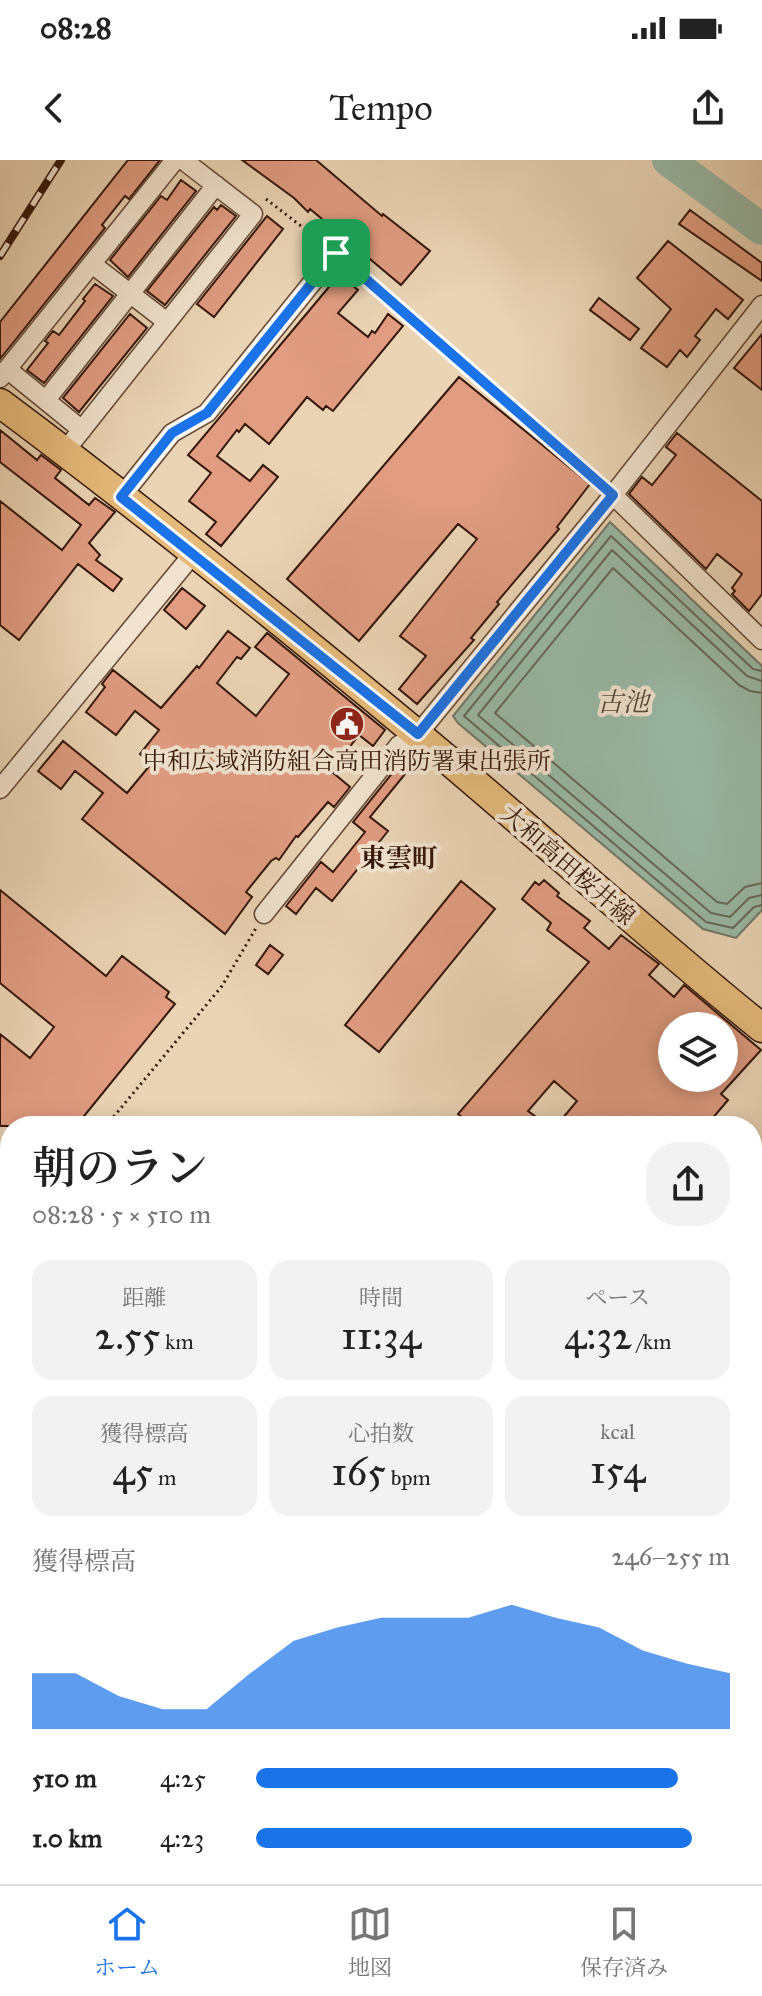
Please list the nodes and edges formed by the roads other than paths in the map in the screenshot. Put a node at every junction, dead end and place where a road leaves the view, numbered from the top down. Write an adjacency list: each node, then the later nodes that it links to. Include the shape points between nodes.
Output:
1 (175, 160): 5 (street)
2 (183, 160): 3 (street)
3 (216, 185): 6 (street); 8 (street, via 253,214)
4 (336, 253): 14 (street, via 207,413 172,433)
5 (92, 264): 6 (street); 9 (street)
6 (130, 293): 8 (street); 10 (street)
7 (759, 308): 13 (street)
8 (167, 322): 12 (street)
9 (4, 374): 10 (street)
10 (46, 400): 12 (street)
11 (0, 403): 12 (main road, 大和高田桜井線)
12 (74, 440): 14 (main road, 大和高田桜井線)
13 (613, 495): 16 (street); 17 (street)
14 (121, 497): 15 (main road, 大和高田桜井線)
15 (193, 554): 17 (main road, 大和高田桜井線); 18 (street)
16 (762, 640)
17 (418, 734): 19 (street, via 399,745); 20 (main road, 大和高田桜井線)
18 (0, 789)
19 (264, 914)
20 (762, 1028)

